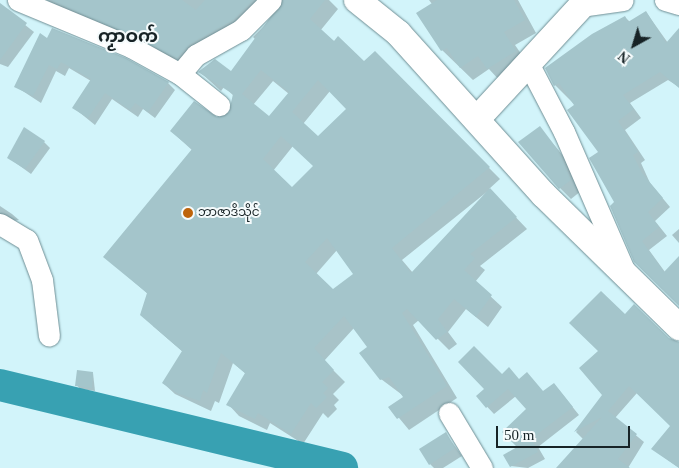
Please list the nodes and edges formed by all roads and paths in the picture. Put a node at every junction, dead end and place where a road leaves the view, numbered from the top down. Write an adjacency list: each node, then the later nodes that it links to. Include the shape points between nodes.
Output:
1 (18, 0): 9 (street, via 131,47)
2 (271, 0): 9 (street, via 241,30 196,55)
3 (357, 0): 11 (street, via 398,33)
4 (623, 0): 6 (street)
5 (665, 0): 7 (street)
6 (584, 3): 8 (street)
7 (679, 4)
8 (527, 61): 11 (street); 13 (street, via 564,132)
9 (180, 74): 10 (street)
10 (219, 105)
11 (478, 118): 13 (street, via 544,195)
12 (0, 224): 15 (street, via 27,240 42,280)
13 (626, 275): 14 (street)
14 (679, 326)
15 (49, 336)
16 (449, 413): 17 (street)
17 (482, 468)

